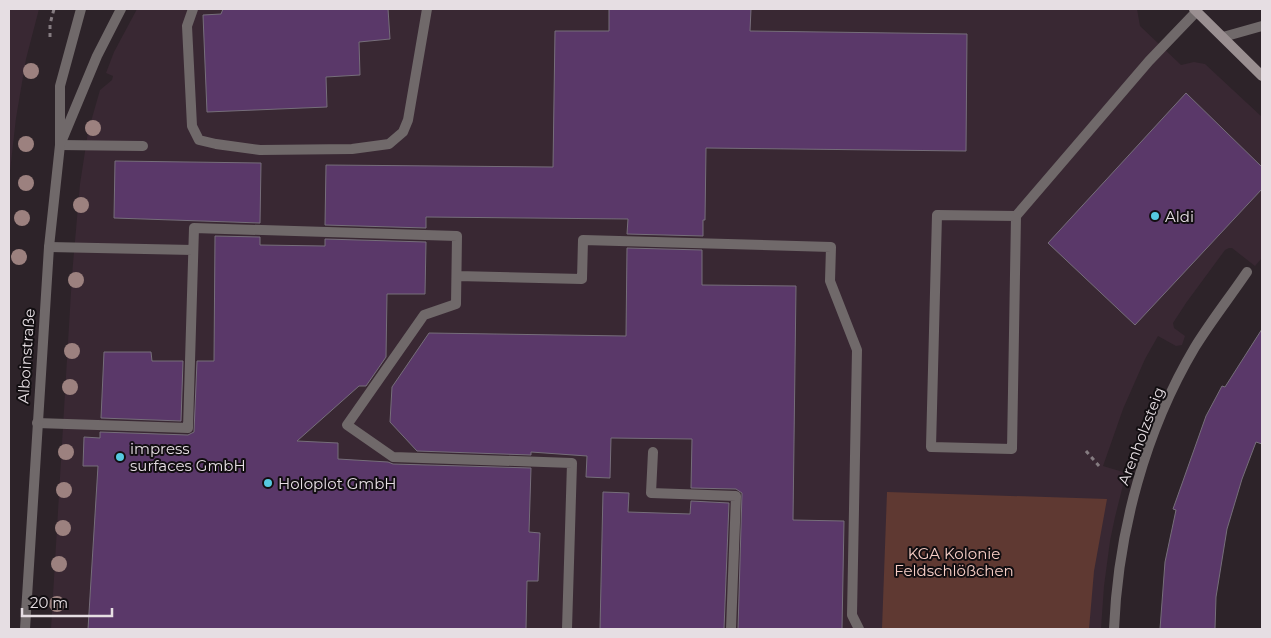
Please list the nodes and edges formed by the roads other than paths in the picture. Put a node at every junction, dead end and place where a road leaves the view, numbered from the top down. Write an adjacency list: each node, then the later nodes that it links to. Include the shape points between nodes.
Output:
1 (81, 9): 9 (street, Alboinstraße, via 60,86)
2 (121, 9): 9 (street, Alboinstraße, via 97,56)
3 (193, 9): 4 (street, via 188,26 192,126 200,140 260,150 352,149 388,144 403,132 408,120)
4 (427, 9)
5 (1195, 10): 7 (main road); 11 (street)
6 (1262, 26): 7 (street)
7 (1223, 37): 8 (main road)
8 (1262, 76)
9 (60, 145): 10 (street); 12 (street, Alboinstraße)
10 (143, 146)
11 (1016, 216): 11 (street, via 937,215 931,447 1012,449)
12 (49, 247): 13 (street); 16 (street, Alboinstraße)
13 (193, 250): 15 (street, via 194,228 458,236); 16 (street, via 188,428)
14 (1247, 272): 22 (street, Arenholzsteig, via 1195,348 1156,430 1130,510)
15 (456, 276): 19 (street, via 456,304 424,315 347,425 392,457 572,463); 21 (street, via 582,279 583,240 831,247 830,281 857,350 852,615)
16 (37, 422): 18 (street, Alboinstraße)
17 (653, 452): 20 (street, via 651,493 736,496)
18 (25, 629)
19 (567, 629)
20 (731, 629)
21 (859, 629)
22 (1114, 629)

